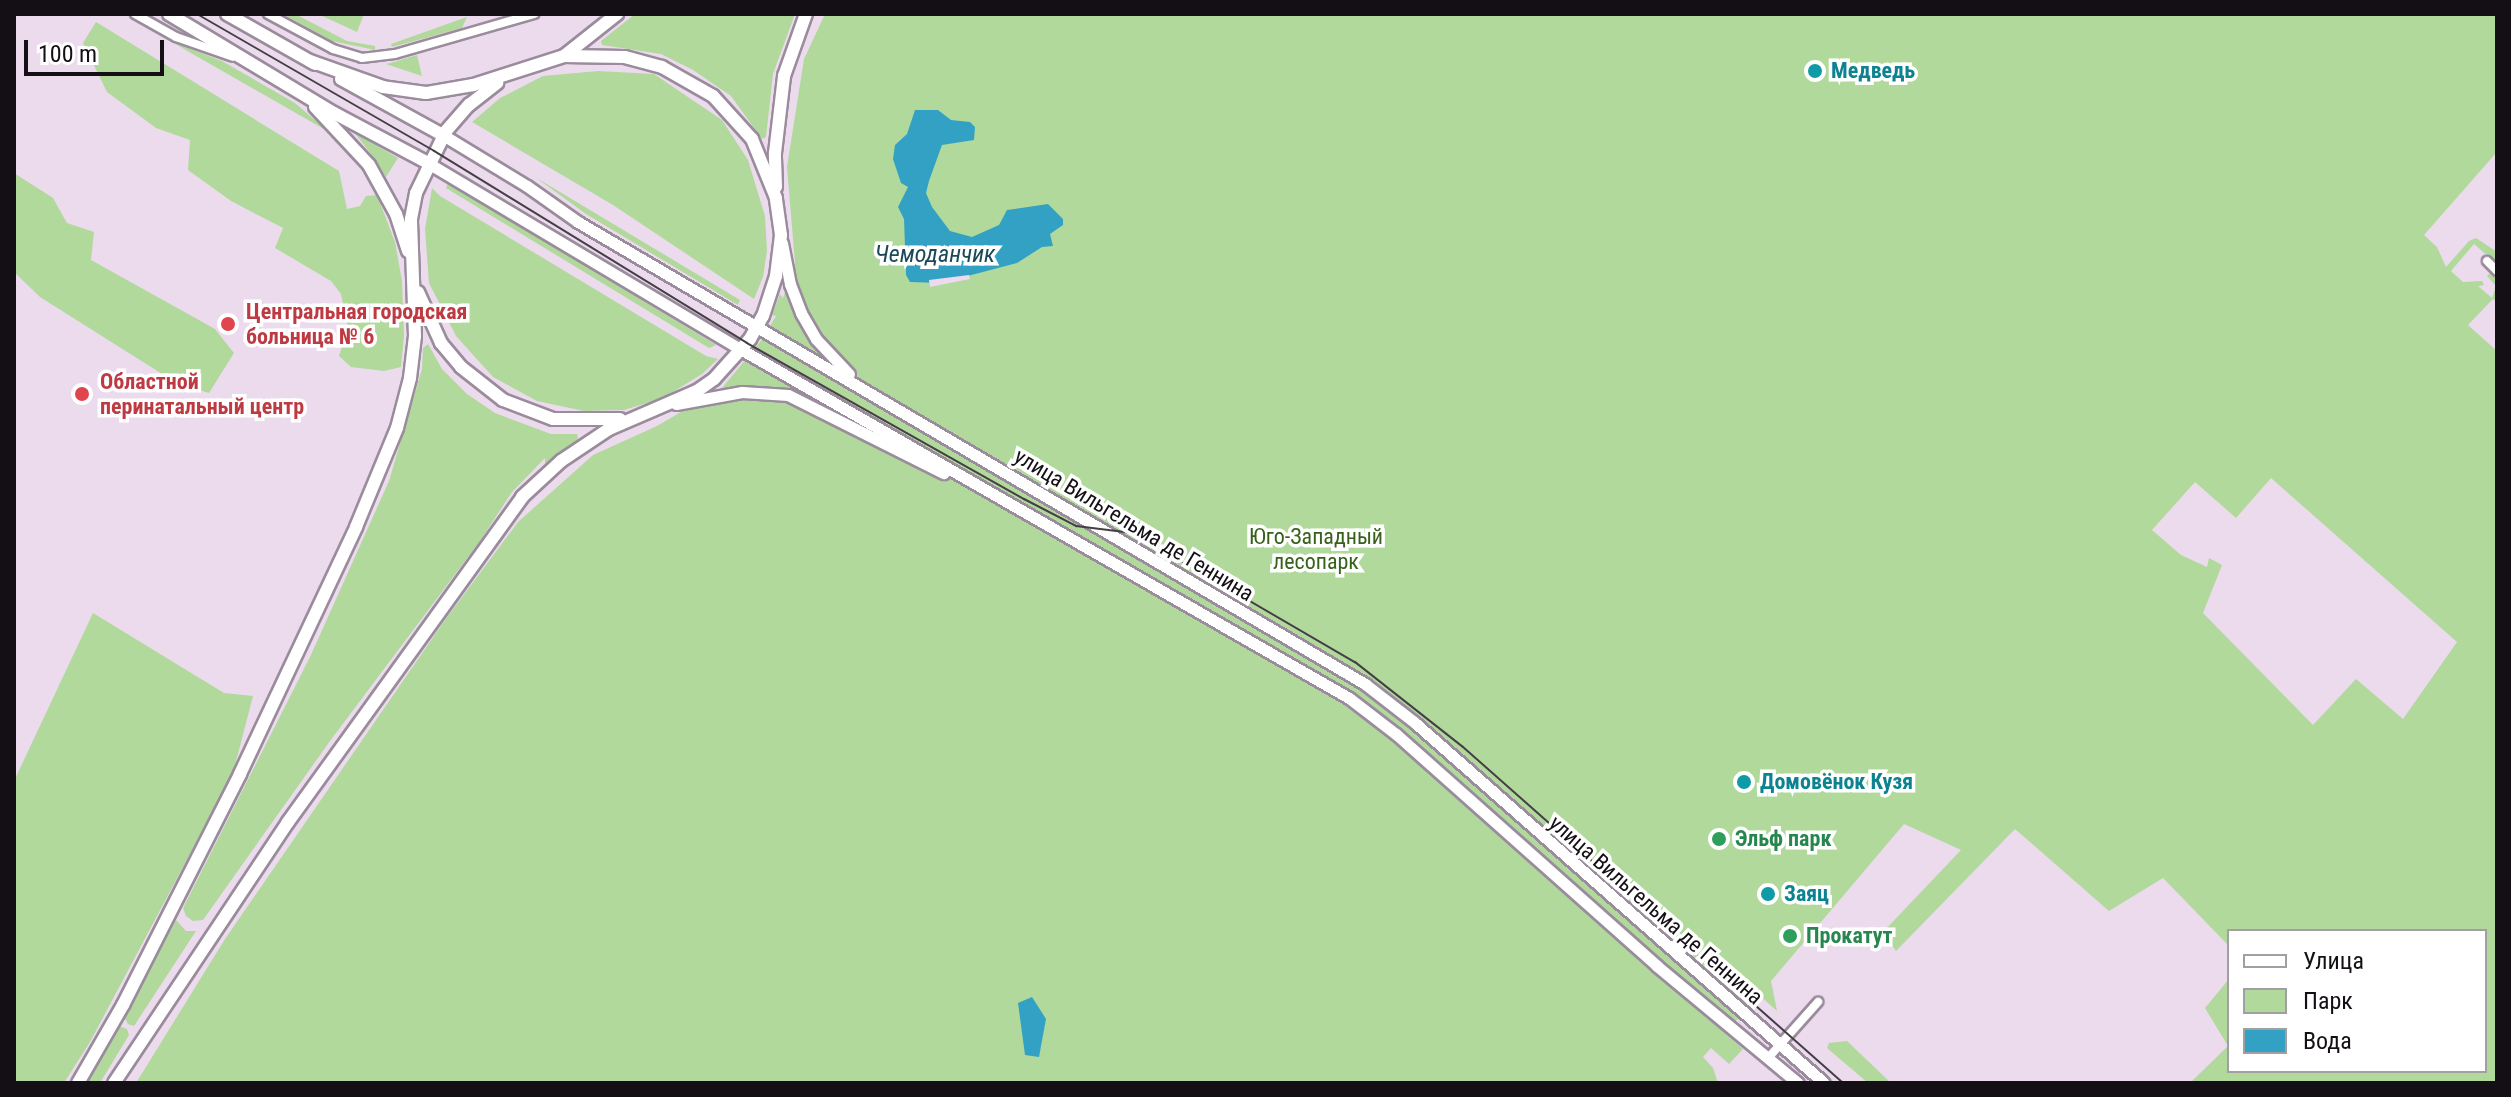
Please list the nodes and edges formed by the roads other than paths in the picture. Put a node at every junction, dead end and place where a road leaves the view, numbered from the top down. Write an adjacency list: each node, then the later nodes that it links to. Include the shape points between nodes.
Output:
1 (135, 14): 10 (street, via 176,37)
2 (169, 14): 10 (main road)
3 (227, 14): 9 (main road)
4 (268, 14): 5 (street, via 344,54 362,58)
5 (534, 14)
6 (617, 14): 8 (main road)
7 (806, 14): 15 (main road, via 784,76 778,112)
8 (564, 56): 11 (main road); 15 (main road, via 625,57 696,84 729,110 752,139)
9 (310, 61): 11 (main road, via 383,87 415,92 473,85); 13 (main road)
10 (255, 63): 12 (main road)
11 (509, 74): 13 (main road, via 469,105)
12 (293, 86): 14 (main road); 17 (main road, via 369,165 396,214)
13 (443, 135): 14 (main road); 21 (main road, улица Вильгельма де Геннина)
14 (428, 163): 17 (main road, via 411,219); 22 (main road, улица Вильгельма де Геннина)
15 (776, 198): 16 (main road)
16 (781, 235): 21 (main road, via 776,276); 23 (main road, via 790,284 811,331 838,366)
17 (412, 261): 20 (main road)
18 (2487, 261): 19 (street)
19 (2497, 271)
20 (414, 282): 25 (main road, via 441,343 461,367 503,400 553,419); 30 (main road, via 410,378 397,428 356,527 240,774)
21 (756, 328): 22 (main road); 23 (main road, улица Вильгельма де Геннина)
22 (742, 350): 24 (main road, via 697,391); 26 (main road, улица Вильгельма де Геннина)
23 (878, 397): 28 (main road, улица Вильгельма де Геннина, via 1365,684)
24 (656, 409): 25 (main road); 26 (main road, via 723,393 788,395)
25 (634, 417): 31 (main road, via 561,461 498,527 288,822)
26 (1005, 501): 29 (main road, улица Вильгельма де Геннина, via 1375,717 1657,966)
27 (1818, 1002): 28 (street)
28 (1781, 1045): 29 (street); 33 (main road, улица Вильгельма де Геннина)
29 (1769, 1057): 32 (main road, улица Вильгельма де Геннина)
30 (78, 1083)
31 (114, 1083)
32 (1798, 1083)
33 (1824, 1083)

